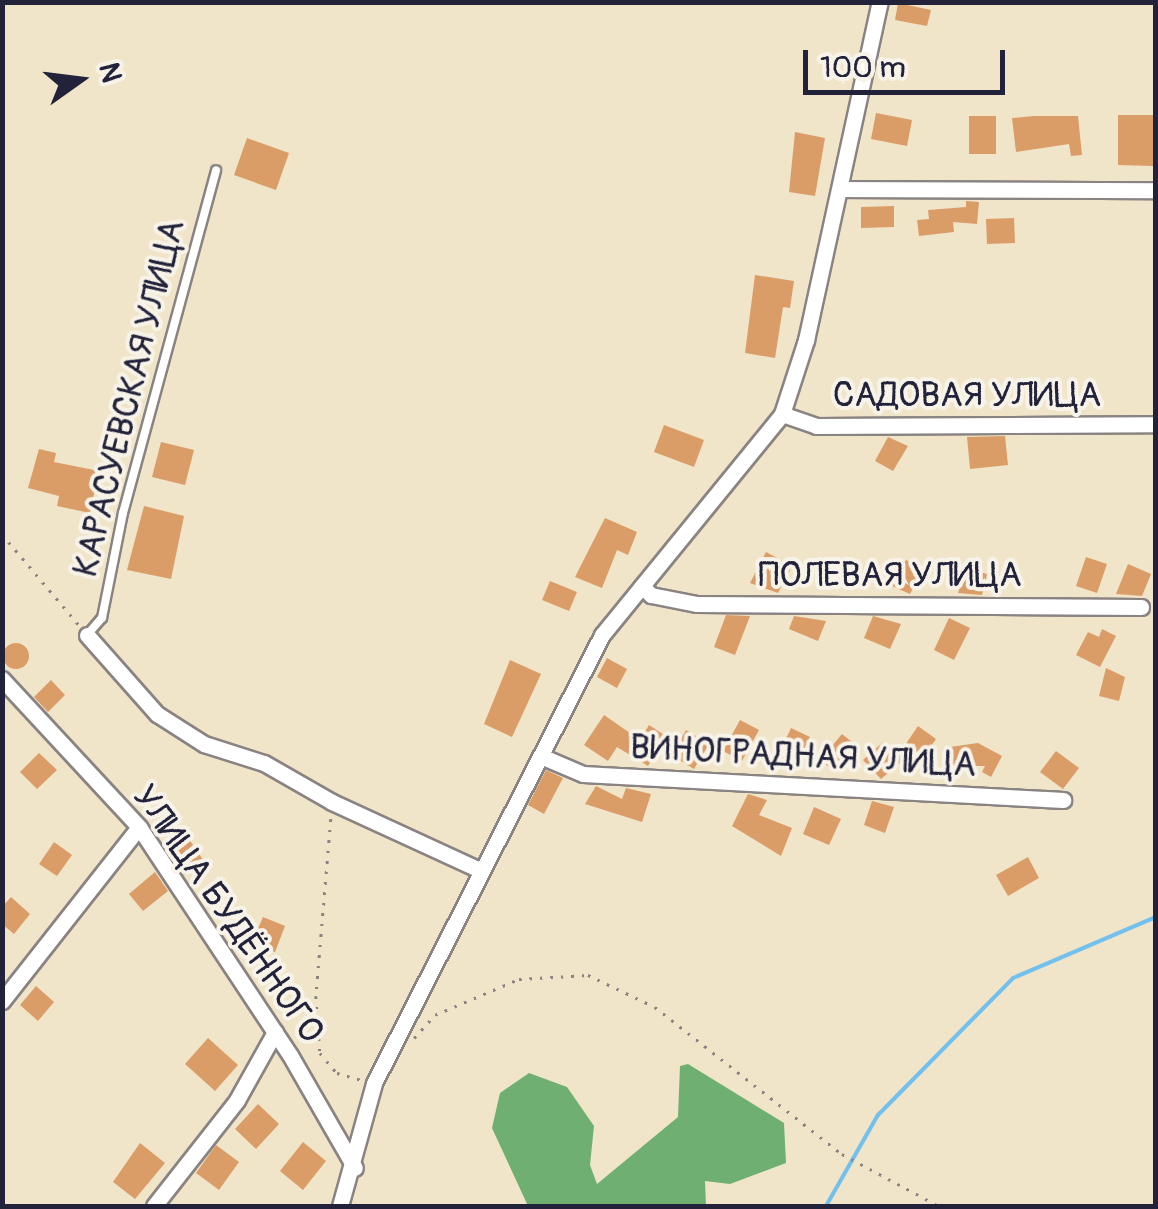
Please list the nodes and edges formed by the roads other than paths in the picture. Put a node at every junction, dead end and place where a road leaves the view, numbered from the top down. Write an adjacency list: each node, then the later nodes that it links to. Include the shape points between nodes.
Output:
1 (880, 2): 3 (street)
2 (216, 170): 9 (lane, КАРАСУЕВСКАЯ УЛИЦА, via 123,513 102,618)
3 (840, 189): 4 (street); 5 (street)
4 (1156, 190)
5 (782, 414): 6 (street, САДОВАЯ УЛИЦА, via 816,426); 7 (street)
6 (1156, 424)
7 (642, 586): 8 (street, ПОЛЕВАЯ УЛИЦА, via 651,595 697,604); 11 (street, via 602,634)
8 (1141, 608)
9 (87, 635): 14 (street, via 157,714 204,744 264,763)
10 (2, 679): 13 (street, УЛИЦА БУДЁННОГО)
11 (543, 757): 12 (street, ВИНОГРАДНАЯ УЛИЦА, via 583,774); 14 (street)
12 (1063, 800)
13 (139, 827): 15 (street); 16 (street, УЛИЦА БУДЁННОГО)
14 (480, 870): 17 (street, via 374,1084)
15 (2, 1001)
16 (275, 1032): 17 (street, УЛИЦА БУДЁННОГО); 18 (street, via 238,1100)
17 (355, 1168): 19 (street)
18 (154, 1206)
19 (340, 1206)

